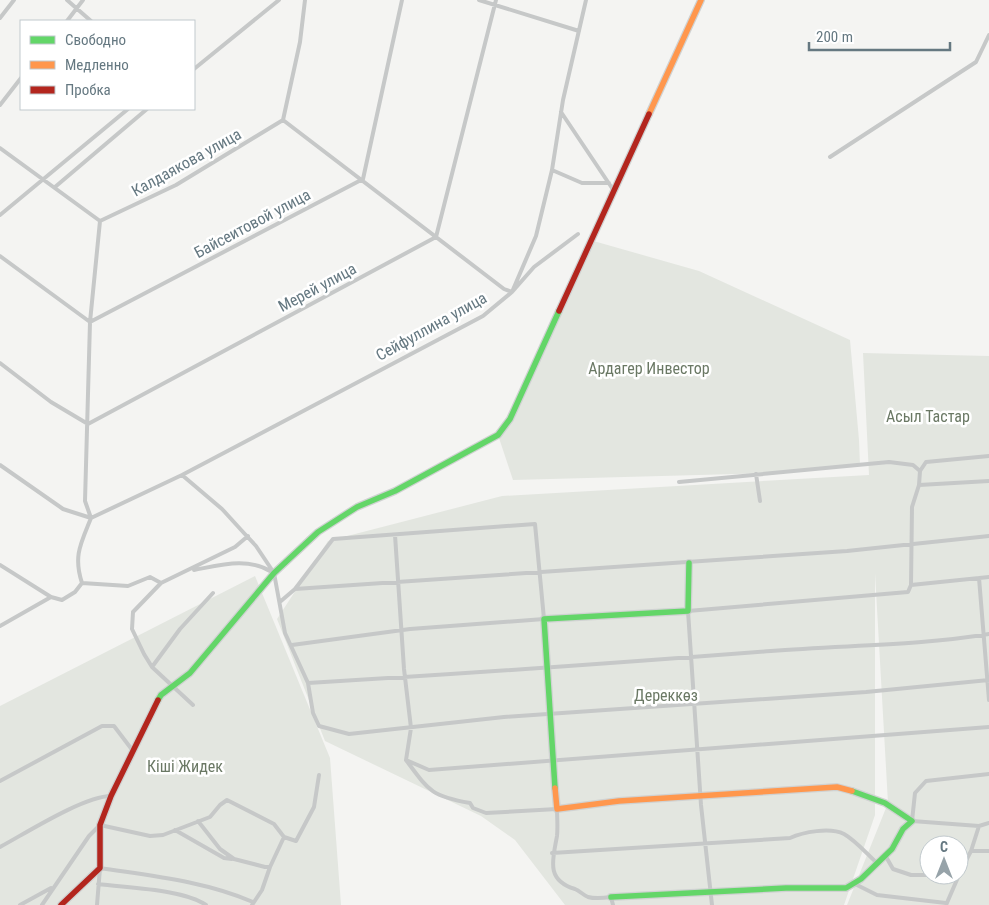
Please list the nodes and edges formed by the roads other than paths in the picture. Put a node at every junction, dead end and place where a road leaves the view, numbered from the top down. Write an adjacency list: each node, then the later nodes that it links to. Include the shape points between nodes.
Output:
1 (14, 0): 12 (street)
2 (67, 0): 11 (street)
3 (83, 0): 11 (street)
4 (280, 0): 17 (street)
5 (305, 0): 23 (street, via 300,42)
6 (402, 0): 28 (street)
7 (479, 0): 10 (street)
8 (586, 0): 15 (street, Сейфуллина улица)
9 (702, 0): 31 (street)
10 (495, 2): 15 (street); 35 (street)
11 (77, 8): 13 (street); 14 (street)
12 (0, 18)
13 (68, 20)
14 (90, 20)
15 (579, 30): 22 (street, Сейфуллина улица)
16 (989, 35): 25 (street, via 976,62)
17 (195, 68)
18 (20, 79): 19 (street)
19 (0, 105)
20 (127, 110): 27 (street)
21 (146, 110): 30 (street)
22 (561, 112): 26 (street, Сейфуллина улица); 29 (street)
23 (283, 120): 28 (street); 33 (street, Калдаякова улица, via 176,185)
24 (0, 148): 27 (street)
25 (830, 157)
26 (552, 170): 29 (street, via 582,183); 37 (street, Сейфуллина улица, via 536,236)
27 (43, 179): 30 (street); 32 (street)
28 (362, 179): 35 (street); 38 (street, Байсеитовой улица)
29 (609, 183): 31 (street)
30 (55, 187): 33 (street)
31 (616, 192): 58 (street, via 510,419 498,435 396,491 357,507 318,532)
32 (0, 215)
33 (100, 221): 38 (street)
34 (578, 234): 37 (street, via 534,267)
35 (436, 237): 37 (street); 40 (street, Мерей улица)
36 (0, 256): 38 (street)
37 (512, 292): 45 (street, Сейфуллина улица, via 483,316)
38 (90, 322): 40 (street)
39 (0, 363): 40 (street, via 51,402)
40 (88, 424): 50 (street, via 85,500)
41 (989, 456): 43 (street, via 931,460 923,464)
42 (0, 465): 50 (street, via 63,509)
43 (920, 471): 44 (street, via 913,465 889,462); 48 (street)
44 (756, 474): 47 (street); 49 (street)
45 (182, 475): 50 (street, Сейфуллина улица); 52 (street)
46 (989, 481): 48 (street)
47 (679, 482)
48 (919, 486): 54 (street, via 912,507)
49 (760, 501)
50 (91, 518): 62 (street, via 79,547 76,566)
51 (395, 535): 59 (street, via 535,524); 64 (street); 66 (street, via 333,539)
52 (248, 536): 57 (street, via 235,547); 58 (street)
53 (989, 536): 54 (street)
54 (912, 544): 55 (street); 65 (street)
55 (689, 563): 59 (street); 70 (street)
56 (0, 565): 68 (street)
57 (190, 571): 58 (street, via 248,563 260,564); 63 (street)
58 (274, 573): 69 (street); 83 (street, via 210,651)
59 (541, 573): 64 (street); 71 (street)
60 (989, 577): 61 (street)
61 (979, 578): 65 (street); 74 (street)
62 (82, 583): 63 (street, via 128,586 150,577); 68 (street, via 62,600)
63 (161, 583): 78 (street, via 133,612 132,629)
64 (398, 584): 66 (street); 73 (street)
65 (911, 585): 70 (street, via 908,592 887,595)
66 (295, 589): 69 (street)
67 (213, 593): 78 (street, via 180,628)
68 (51, 597): 72 (street)
69 (281, 601): 76 (street, via 285,633)
70 (688, 611): 71 (street); 77 (street)
71 (544, 619): 73 (street); 79 (street)
72 (0, 626)
73 (402, 631): 76 (street); 80 (street)
74 (983, 634): 75 (street); 77 (street); 81 (street)
75 (989, 634)
76 (292, 645): 82 (street)
77 (692, 657): 79 (street); 85 (street)
78 (152, 667): 83 (street)
79 (547, 667): 80 (street); 87 (street)
80 (406, 678): 82 (street); 89 (street)
81 (988, 680): 84 (street); 85 (street, via 866,692)
82 (308, 683): 89 (street, via 312,713 319,726 349,734)
83 (173, 686): 86 (street); 91 (street, via 161,695)
84 (989, 700)
85 (695, 702): 87 (street); 90 (street)
86 (193, 705)
87 (549, 713): 89 (street); 92 (street)
88 (989, 727): 90 (street)
89 (411, 728): 93 (street)
90 (698, 749): 92 (street); 98 (street)
91 (133, 751): 96 (street, via 114,726 102,726); 97 (street)
92 (554, 759): 93 (street, via 429,770); 99 (street)
93 (406, 760): 99 (street, via 429,791 446,799 470,803 486,813)
94 (989, 774): 101 (street, via 926,781 915,793)
95 (319, 775): 106 (street, via 314,807 303,831 296,841)
96 (0, 781)
97 (111, 796): 103 (street); 108 (street, via 102,796 80,805)
98 (701, 796): 99 (street); 101 (street, via 837,787 888,803); 107 (street)
99 (557, 809): 111 (street, via 557,836)
100 (198, 820): 105 (street); 106 (street, via 210,817 227,800 274,824); 114 (street, via 220,849)
101 (912, 821): 104 (street); 113 (street)
102 (989, 823): 104 (street)
103 (100, 825): 105 (street, via 150,836); 117 (street); 122 (street)
104 (979, 826): 109 (street)
105 (175, 830): 114 (street, via 224,858)
106 (284, 837): 116 (street)
107 (704, 843): 111 (street); 115 (street, via 790,838 804,832 822,831 843,834); 123 (street)
108 (0, 847)
109 (971, 851): 110 (street); 112 (street)
110 (989, 851)
111 (552, 853): 124 (street, via 558,880 568,888 588,897)
112 (969, 854)
113 (885, 855): 115 (street); 118 (street, via 893,869)
114 (234, 859): 116 (street)
115 (876, 863): 120 (street)
116 (270, 867): 125 (street, via 262,890)
117 (100, 868): 119 (street); 125 (street, via 196,883 228,892); 129 (street)
118 (919, 875)
119 (98, 884): 130 (street); 131 (street, via 180,894)
120 (853, 884): 123 (street, via 846,888 823,886); 126 (street, via 877,895)
121 (955, 885): 126 (street)
122 (53, 888): 127 (street); 128 (street)
123 (710, 892): 124 (street); 133 (street)
124 (611, 898): 132 (street)
125 (252, 904)
126 (946, 904)
127 (20, 905)
128 (42, 905)
129 (61, 905)
130 (97, 905)
131 (206, 905)
132 (613, 905)
133 (712, 905)

